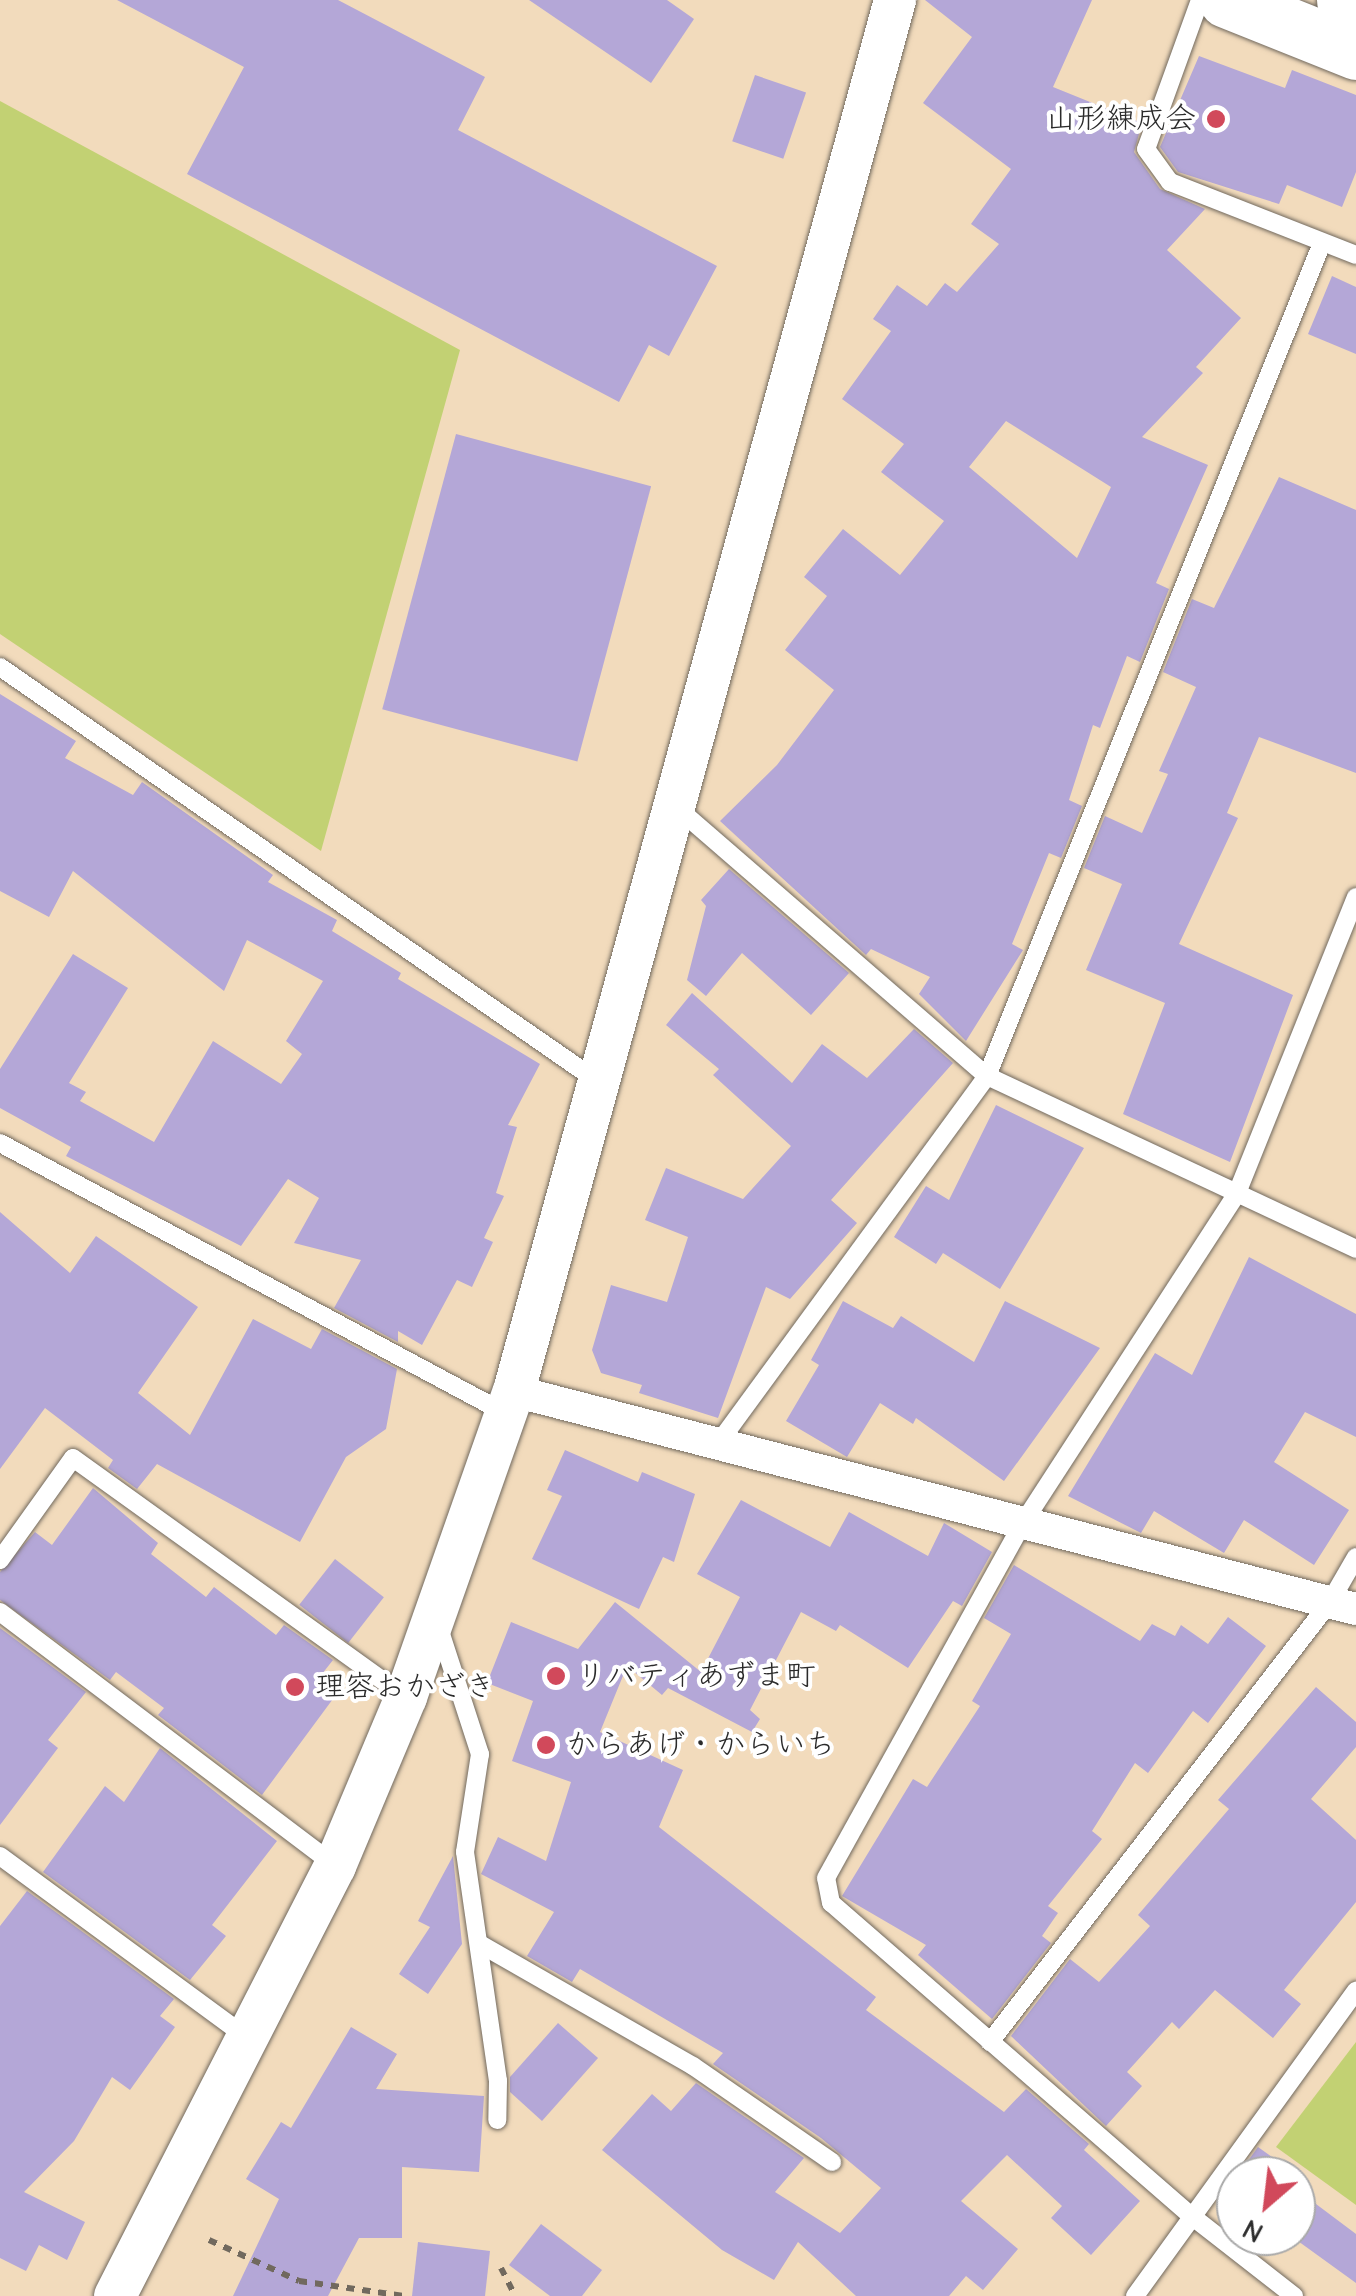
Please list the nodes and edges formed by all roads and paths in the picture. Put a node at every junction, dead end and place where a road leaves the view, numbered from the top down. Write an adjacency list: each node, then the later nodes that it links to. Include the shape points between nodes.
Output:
1 (894, 0): 10 (street)
2 (1200, 0): 7 (lane, via 1146,149 1170,182)
3 (1226, 0): 6 (highway)
4 (1344, 0): 5 (highway)
5 (1356, 4)
6 (1356, 52)
7 (1322, 242): 8 (lane); 12 (lane)
8 (1356, 256)
9 (0, 667): 13 (lane)
10 (675, 806): 12 (lane); 13 (street)
11 (1356, 897): 15 (lane)
12 (987, 1076): 15 (lane); 18 (lane)
13 (596, 1080): 17 (street)
14 (0, 1143): 17 (lane)
15 (1238, 1193): 16 (lane); 19 (lane)
16 (1356, 1248)
17 (510, 1402): 18 (street); 24 (street)
18 (718, 1445): 19 (street)
19 (1021, 1526): 22 (street); 31 (lane, via 826,1878 831,1903)
20 (1356, 1558): 22 (lane)
21 (0, 1560): 25 (lane, via 73,1458)
22 (1343, 1606): 31 (lane)
23 (0, 1612): 27 (lane)
24 (434, 1613): 25 (street); 28 (lane, via 480,1754 464,1852)
25 (406, 1697): 27 (street)
26 (0, 1856): 30 (lane)
27 (334, 1866): 30 (street)
28 (480, 1944): 32 (lane); 33 (lane, via 692,2066)
29 (1356, 1991): 34 (lane)
30 (246, 2036): 37 (street)
31 (990, 2042): 34 (lane)
32 (497, 2120)
33 (832, 2162)
34 (1188, 2214): 40 (lane); 41 (lane)
35 (209, 2240): 38 (path, via 299,2281)
36 (501, 2268): 39 (path)
37 (115, 2296)
38 (404, 2296)
39 (515, 2296)
40 (1135, 2296)
41 (1294, 2296)

